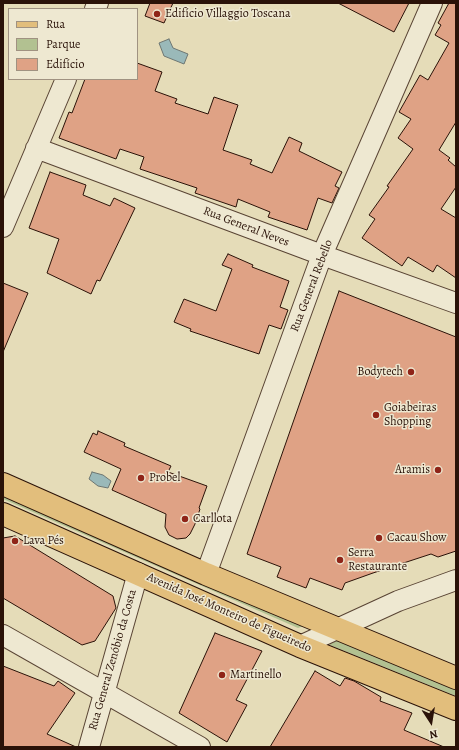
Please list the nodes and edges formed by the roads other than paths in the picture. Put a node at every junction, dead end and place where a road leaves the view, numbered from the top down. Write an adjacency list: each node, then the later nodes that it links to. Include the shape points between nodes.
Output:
1 (432, 3): 5 (street, Rua General Rebello)
2 (66, 80): 3 (street)
3 (36, 148): 4 (street); 5 (street, Rua General Neves)
4 (3, 227)
5 (322, 255): 6 (street, Rua General Neves); 10 (street, Rua General Rebello)
6 (456, 303)
7 (3, 484): 10 (main road)
8 (3, 514): 9 (main road, Avenida José Monteiro de Figueiredo)
9 (138, 573): 14 (main road, Avenida José Monteiro de Figueiredo); 16 (street, Rua General Zenóbio da Costa)
10 (206, 574): 12 (main road)
11 (456, 580): 12 (street, via 398,601)
12 (336, 628): 14 (street); 15 (main road)
13 (3, 635): 16 (street)
14 (300, 646): 17 (main road, Avenida José Monteiro de Figueiredo)
15 (456, 678)
16 (104, 692): 18 (street, Rua General Zenóbio da Costa); 19 (street)
17 (456, 709)
18 (89, 747)
19 (200, 747)

